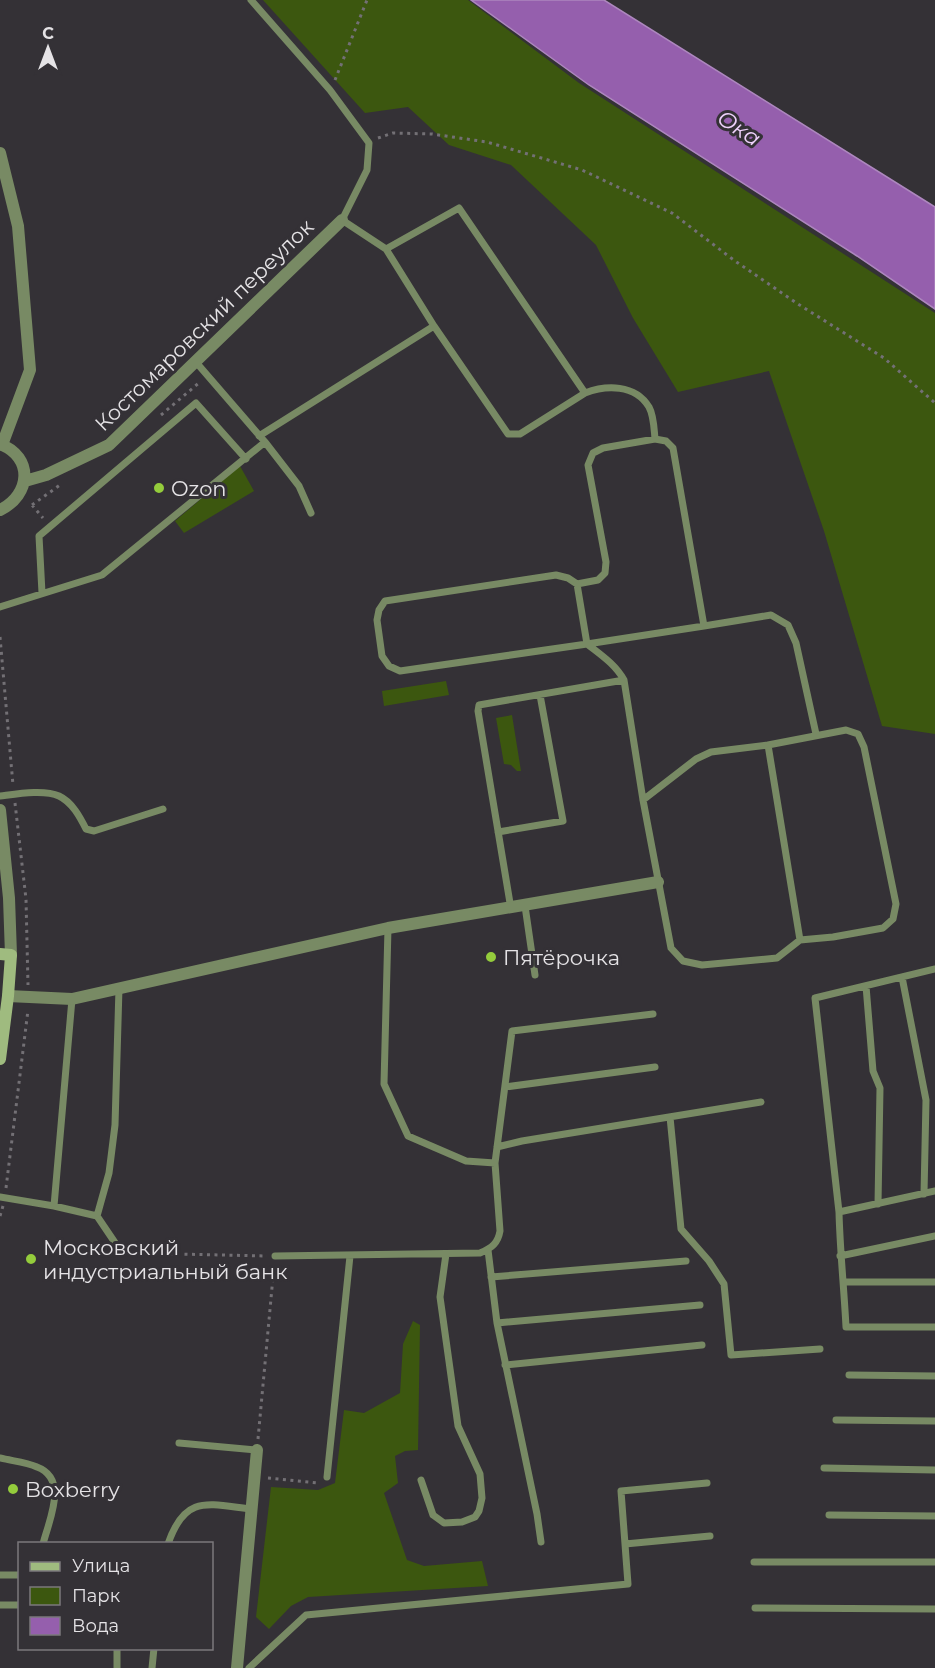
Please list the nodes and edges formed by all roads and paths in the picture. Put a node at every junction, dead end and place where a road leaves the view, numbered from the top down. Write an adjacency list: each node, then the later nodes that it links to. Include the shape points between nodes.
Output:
1 (251, 0): 3 (lane)
2 (367, 0): 3 (path)
3 (330, 90): 4 (lane)
4 (369, 142): 6 (lane, via 367,170); 11 (path, via 393,132 432,134 487,142 582,170 672,213 735,261 884,358)
5 (0, 153): 14 (street, via 18,226 30,370)
6 (342, 220): 7 (lane); 9 (street, Костомаровский переулок)
7 (386, 249): 8 (lane); 10 (lane, via 459,208)
8 (434, 326): 10 (lane, via 508,434 520,434); 12 (lane)
9 (195, 361): 12 (lane); 16 (street, Костомаровский переулок, via 109,445)
10 (585, 393): 13 (lane, via 600,387 619,387 637,395 649,406)
11 (935, 403)
12 (262, 439): 15 (lane); 18 (lane, via 298,486)
13 (655, 439): 19 (lane, via 593,453 588,465 605,573 598,580); 22 (lane, via 666,441 673,448)
14 (1, 445): 16 (street, via 20,459)
15 (246, 459): 20 (lane, via 102,574); 20 (lane, via 195,403 39,536)
16 (25, 481): 17 (street, via 16,499)
17 (0, 510)
18 (311, 513)
19 (577, 584): 23 (lane); 23 (lane, via 556,574 385,601 377,620 382,656 389,666 400,671)
20 (42, 593): 21 (lane)
21 (0, 607)
22 (704, 626): 23 (lane); 26 (lane, via 771,615 788,625 796,643)
23 (587, 644): 24 (lane, via 610,662)
24 (624, 680): 25 (lane); 29 (lane)
25 (540, 695): 32 (lane, via 479,705); 32 (lane, via 563,821)
26 (816, 734): 27 (lane); 38 (lane, via 846,730 858,734 864,747 896,904 893,919 883,928)
27 (768, 745): 29 (lane, via 711,752); 38 (lane)
28 (0, 796): 30 (lane, via 58,796 75,809 86,829 94,831)
29 (643, 800): 34 (lane)
30 (163, 809)
31 (0, 810): 33 (street)
32 (498, 832): 36 (lane)
33 (1, 838): 39 (street, via 9,898)
34 (658, 882): 35 (street); 38 (lane, via 671,948 683,961 702,965 777,958)
35 (525, 906): 36 (street); 41 (lane)
36 (511, 909): 37 (street)
37 (388, 928): 44 (street); 54 (lane, via 384,1084 408,1136 466,1161)
38 (800, 940)
39 (6, 955): 45 (street)
40 (935, 969): 42 (lane)
41 (535, 975)
42 (902, 977): 43 (lane); 56 (lane, via 926,1100)
43 (866, 986): 58 (lane, via 873,1071 880,1088); 60 (lane, via 815,998)
44 (118, 988): 46 (street); 61 (lane, via 115,1125 109,1173)
45 (9, 996): 46 (street); 48 (street)
46 (72, 999): 59 (lane)
47 (653, 1014): 50 (lane, via 512,1031)
48 (0, 1059)
49 (655, 1067): 50 (lane)
50 (505, 1087): 53 (lane)
51 (760, 1102): 52 (lane)
52 (670, 1117): 53 (lane); 77 (lane, via 681,1229 724,1284 731,1355)
53 (497, 1147): 54 (lane)
54 (495, 1163): 63 (lane, via 500,1231 498,1240)
55 (935, 1191): 56 (lane)
56 (924, 1194): 58 (lane)
57 (0, 1197): 59 (lane)
58 (878, 1204): 60 (lane)
59 (54, 1206): 61 (lane)
60 (840, 1212): 68 (lane)
61 (97, 1216): 64 (lane)
62 (935, 1236): 68 (lane)
63 (488, 1250): 65 (lane); 70 (lane)
64 (122, 1253): 66 (path)
65 (446, 1254): 67 (lane); 90 (lane, via 440,1297 458,1426 480,1474 479,1511 462,1522 444,1523 433,1515)
66 (275, 1256): 67 (lane); 84 (path)
67 (350, 1256): 89 (lane)
68 (840, 1256): 71 (lane)
69 (686, 1261): 70 (lane)
70 (491, 1277): 74 (lane)
71 (844, 1282): 72 (lane); 75 (lane, via 846,1327)
72 (935, 1282)
73 (700, 1305): 74 (lane)
74 (497, 1323): 78 (lane)
75 (935, 1327)
76 (702, 1345): 78 (lane)
77 (820, 1349)
78 (506, 1365): 98 (lane)
79 (849, 1375): 80 (lane)
80 (935, 1376)
81 (836, 1420): 82 (lane)
82 (935, 1421)
83 (179, 1443): 84 (lane)
84 (257, 1450): 88 (street)
85 (0, 1458): 96 (lane, via 39,1467 54,1482 56,1493)
86 (825, 1468): 87 (lane)
87 (935, 1470)
88 (254, 1477): 89 (path, via 318,1484); 92 (street)
89 (327, 1478)
90 (421, 1480)
91 (707, 1483): 99 (lane, via 621,1491)
92 (251, 1509): 97 (lane, via 206,1504 194,1507 176,1523); 112 (street)
93 (830, 1515): 94 (lane)
94 (935, 1516)
95 (710, 1536): 99 (lane)
96 (44, 1542)
97 (169, 1542)
98 (541, 1542)
99 (625, 1544): 113 (lane, via 628,1584 306,1615)
100 (754, 1562): 101 (lane)
101 (935, 1562)
102 (0, 1575): 103 (lane)
103 (18, 1575)
104 (0, 1605): 105 (lane)
105 (18, 1605)
106 (755, 1608): 107 (lane)
107 (935, 1609)
108 (117, 1650): 110 (lane)
109 (154, 1650): 111 (lane)
110 (117, 1668)
111 (152, 1668)
112 (237, 1668)
113 (249, 1668)

